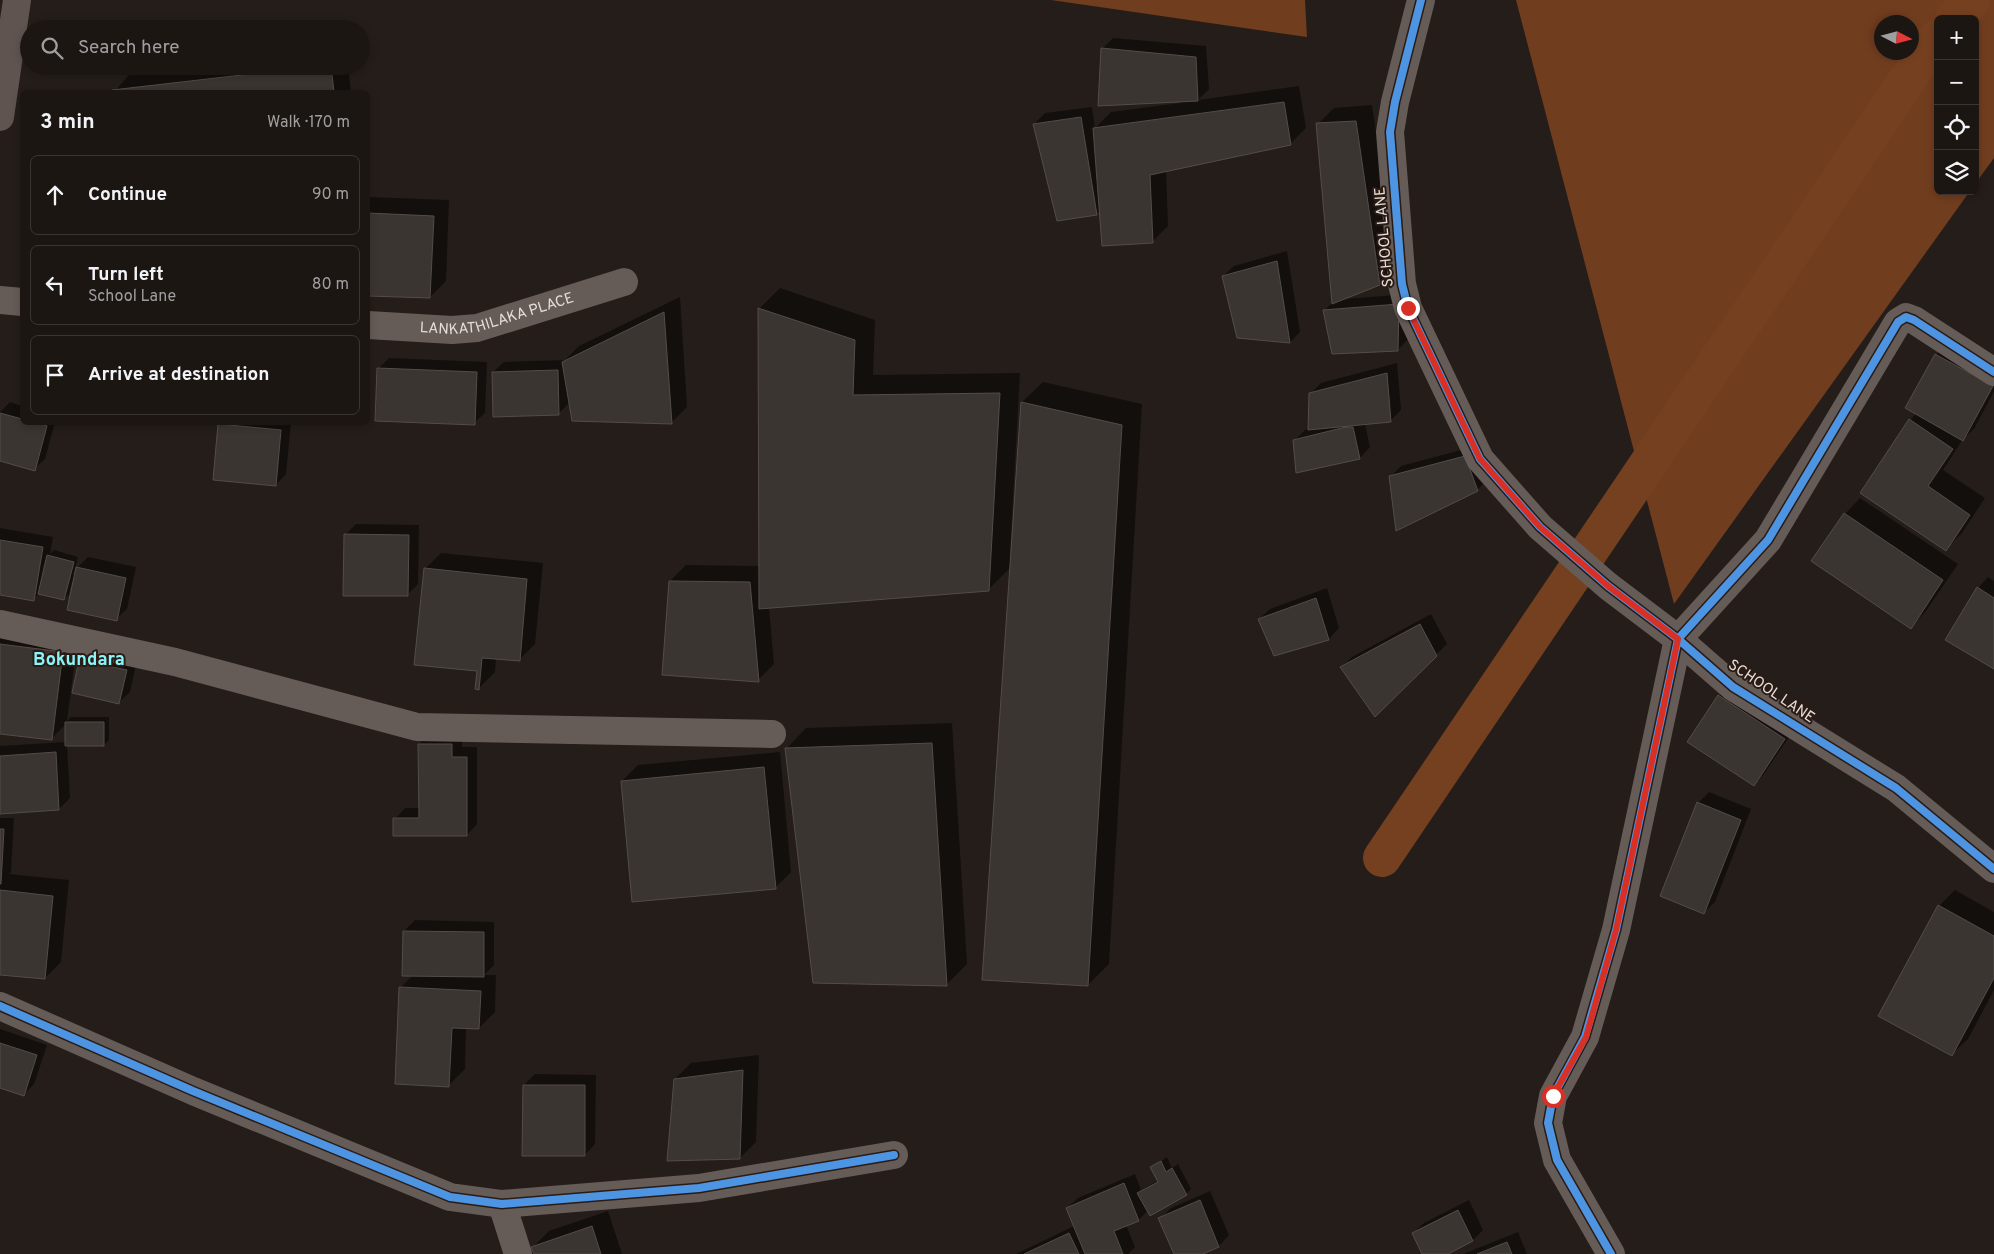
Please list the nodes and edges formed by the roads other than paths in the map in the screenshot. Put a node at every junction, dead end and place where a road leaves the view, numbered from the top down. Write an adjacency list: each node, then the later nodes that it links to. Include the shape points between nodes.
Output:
1 (17, 0): 3 (street)
2 (1421, 0): 10 (street, SCHOOL LANE, via 1390,132 1402,284 1408,308 1480,459 1540,527 1608,586)
3 (0, 117)
4 (624, 282): 7 (street, LANKATHILAKA PLACE, via 477,328 452,330)
5 (0, 300): 6 (street)
6 (20, 302)
7 (370, 325)
8 (1994, 372): 10 (street, via 1914,320 1906,317 1898,322 1768,540)
9 (0, 624): 11 (street, via 175,662 417,727)
10 (1678, 639): 12 (street, SCHOOL LANE, via 1733,687 1896,788); 17 (street, via 1616,930 1586,1037 1553,1096 1548,1124 1557,1160)
11 (772, 734)
12 (1994, 870)
13 (0, 1006): 15 (street, via 193,1091 450,1197)
14 (894, 1155): 15 (street, via 699,1188)
15 (502, 1204): 16 (street)
16 (518, 1254)
17 (1611, 1254)

